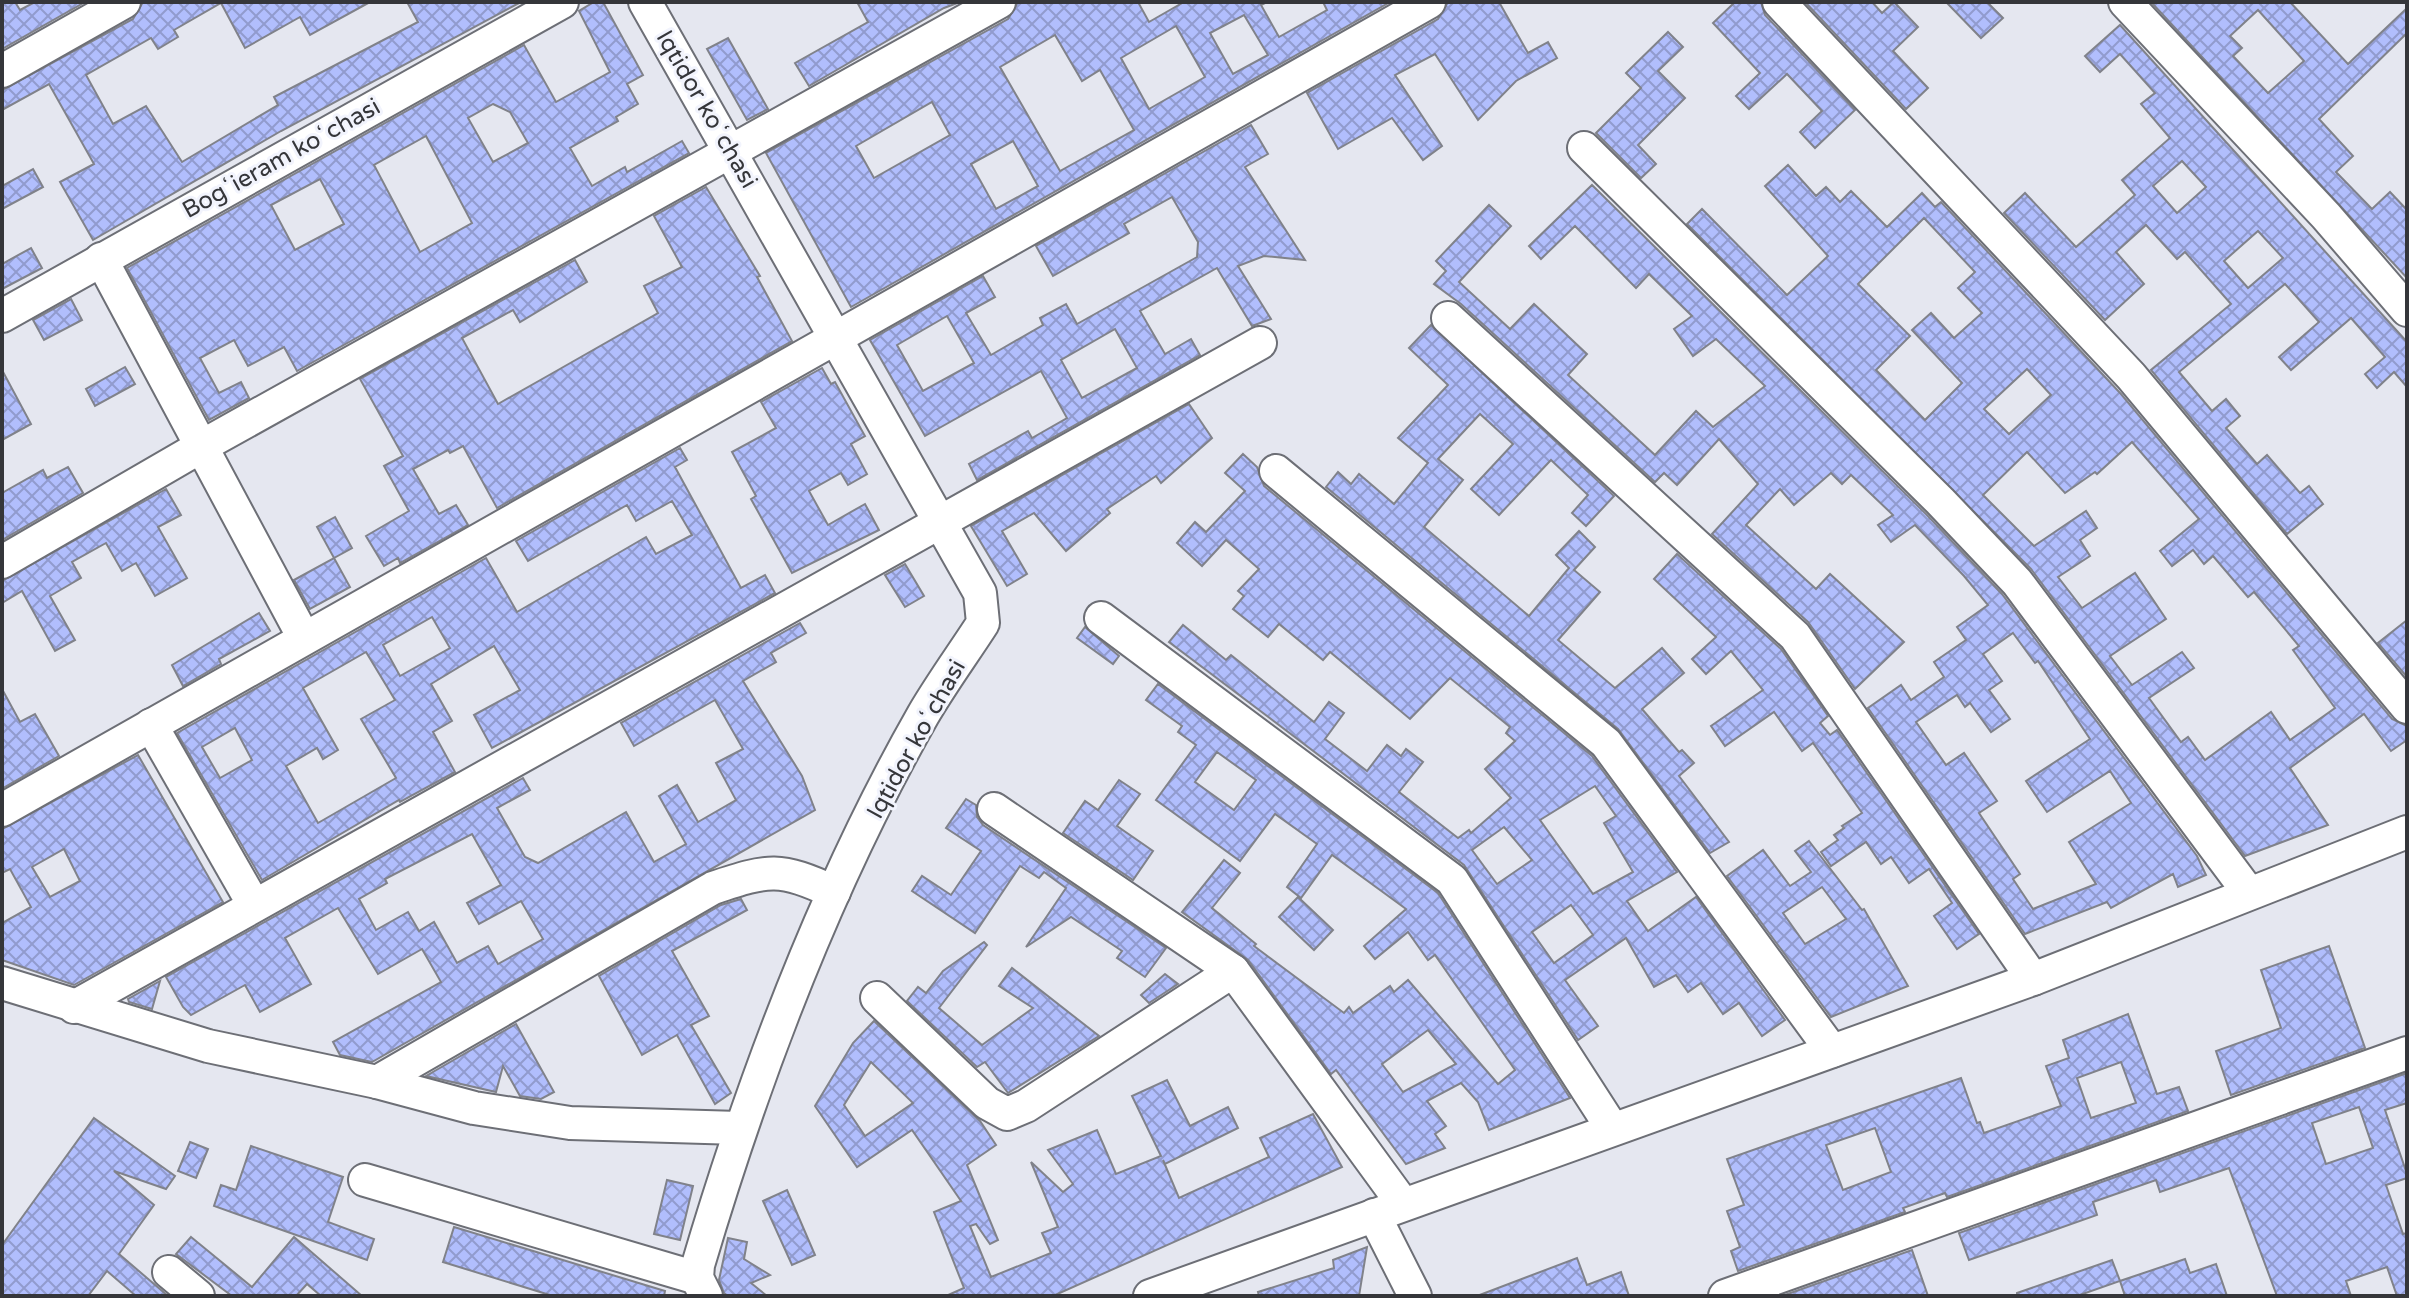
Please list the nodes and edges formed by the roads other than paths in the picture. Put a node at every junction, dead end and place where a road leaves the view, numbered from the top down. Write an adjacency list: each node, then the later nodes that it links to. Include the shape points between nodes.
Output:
1 (124, 2): 8 (street)
2 (562, 2): 11 (street, Bogʻieram koʻchasi)
3 (645, 2): 10 (street, Iqtidor koʻchasi)
4 (999, 2): 10 (street)
5 (1429, 2): 15 (street)
6 (1779, 2): 23 (street, via 2131,376)
7 (2125, 2): 12 (street)
8 (2, 71)
9 (1584, 148): 29 (street, via 2017,582)
10 (733, 153): 15 (street, Iqtidor koʻchasi); 17 (street)
11 (101, 259): 13 (street, Bogʻieram koʻchasi); 17 (street)
12 (2407, 310)
13 (2, 316)
14 (1448, 318): 32 (street, via 1795,636)
15 (833, 338): 19 (street, Iqtidor koʻchasi); 22 (street)
16 (1260, 343): 19 (street)
17 (202, 446): 20 (street); 22 (street)
18 (1276, 471): 36 (street, via 1606,743)
19 (936, 522): 28 (street, Iqtidor koʻchasi, via 980,593 983,623 923,715); 30 (street)
20 (2, 562)
21 (1101, 618): 40 (street, via 1452,880)
22 (304, 638): 24 (street)
23 (2407, 707)
24 (151, 725): 26 (street); 30 (street)
25 (994, 809): 31 (street)
26 (2, 810)
27 (2407, 832): 29 (street)
28 (834, 892): 38 (street, via 771,870 713,888); 39 (street, Iqtidor koʻchasi)
29 (2249, 893): 32 (street)
30 (254, 905): 35 (street)
31 (1233, 971): 34 (street, via 1007,1114 987,1103); 42 (street)
32 (2033, 979): 36 (street)
33 (2, 983): 35 (street)
34 (877, 998)
35 (74, 1007): 38 (street, via 208,1046)
36 (1832, 1051): 40 (street)
37 (2407, 1053): 48 (street)
38 (377, 1082): 39 (street, via 474,1108 570,1123)
39 (739, 1128): 44 (street, Iqtidor koʻchasi)
40 (1612, 1128): 42 (street)
41 (365, 1180): 44 (street)
42 (1388, 1209): 46 (street); 47 (street)
43 (169, 1272): 45 (street)
44 (702, 1287)
45 (198, 1296)
46 (1150, 1296)
47 (1415, 1296)
48 (1725, 1296)

